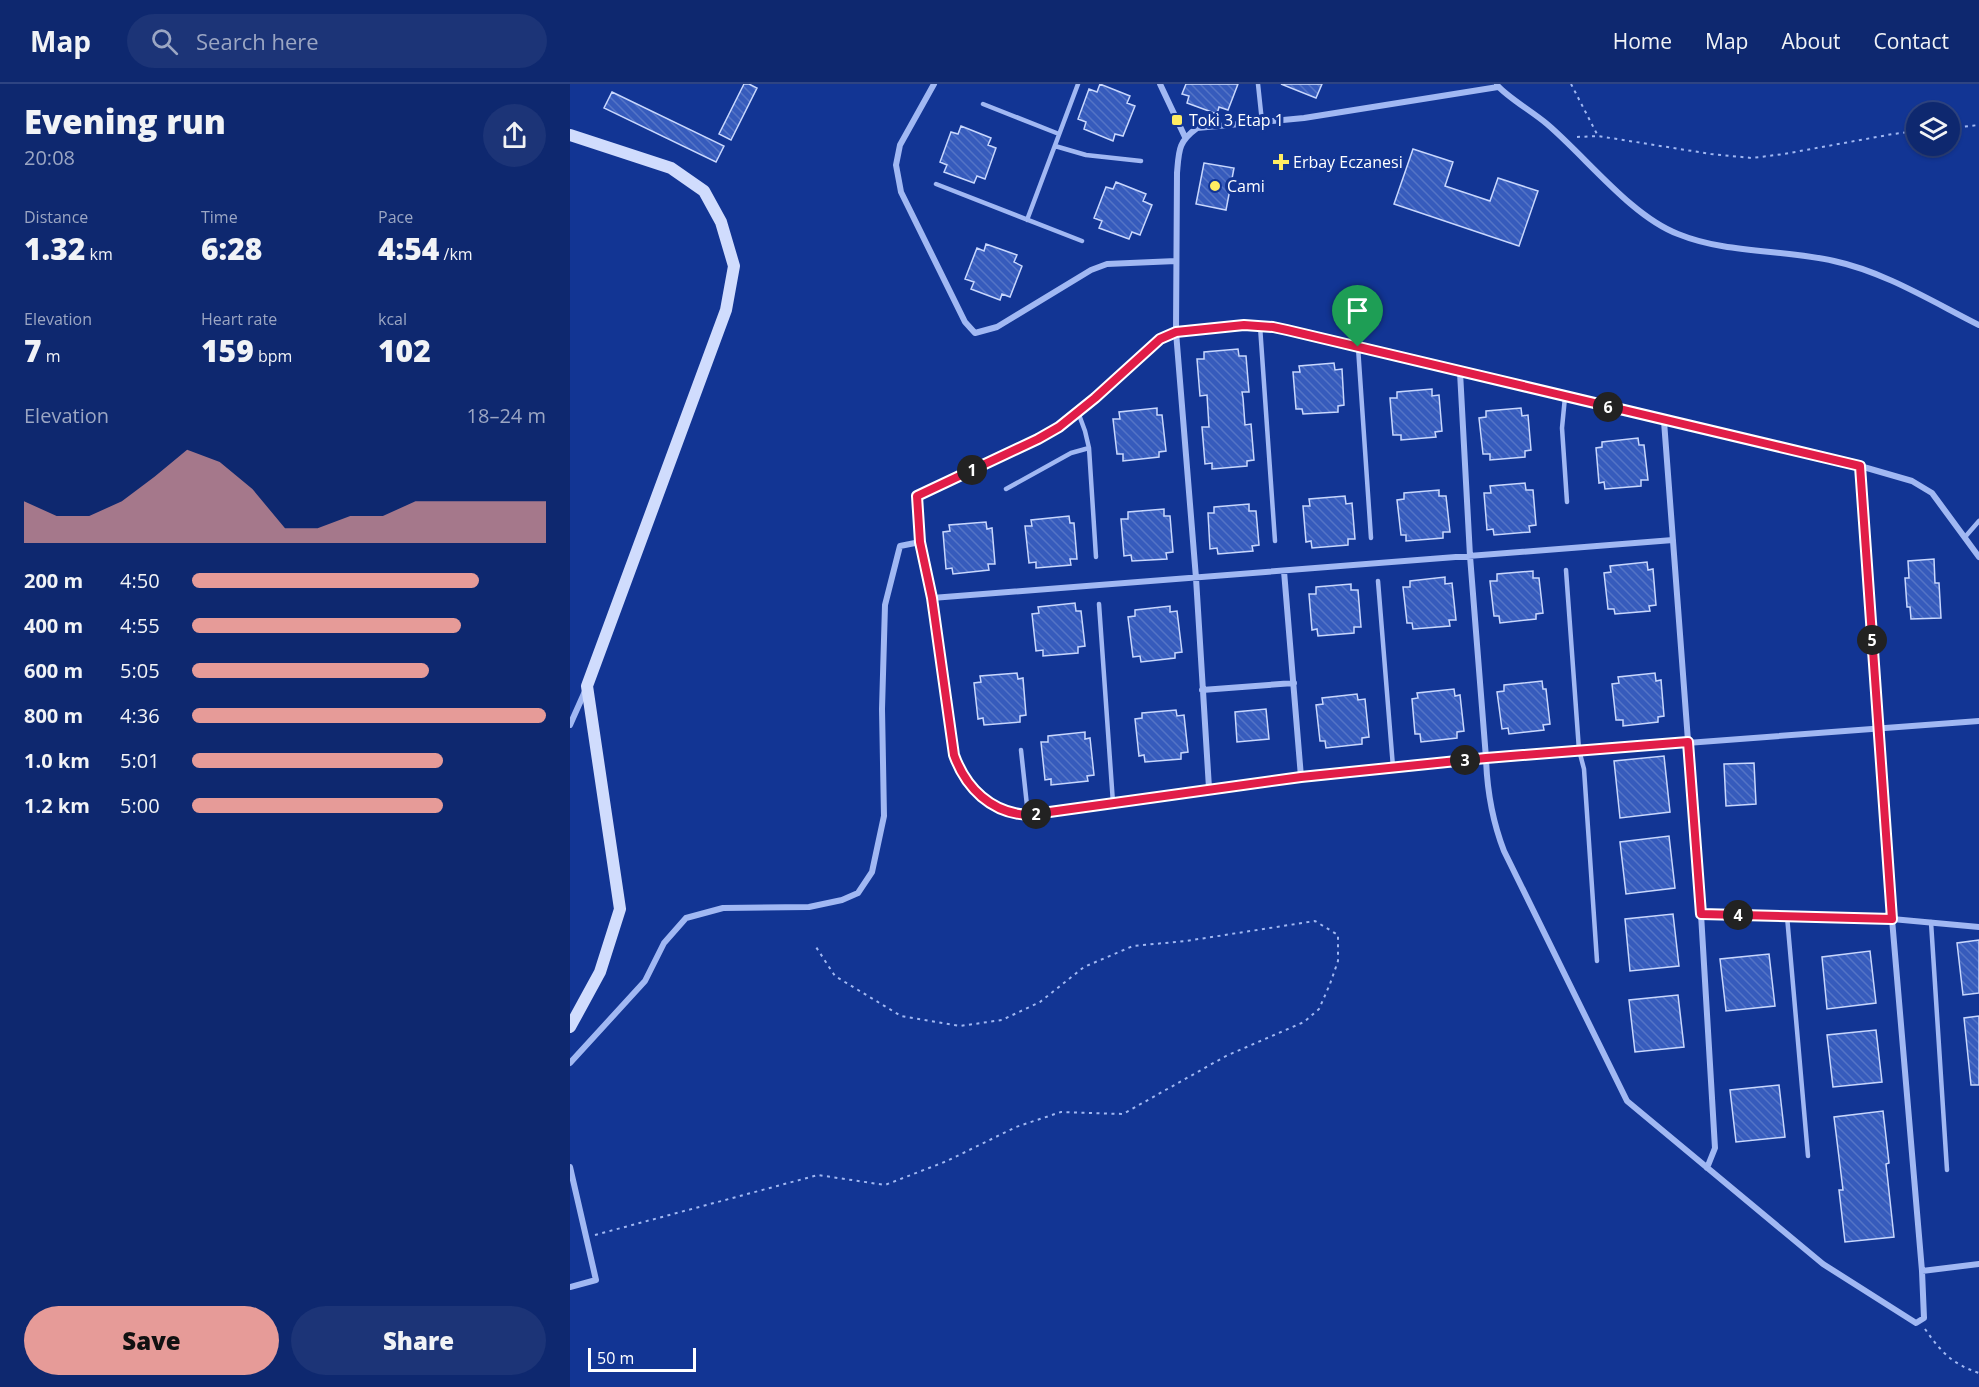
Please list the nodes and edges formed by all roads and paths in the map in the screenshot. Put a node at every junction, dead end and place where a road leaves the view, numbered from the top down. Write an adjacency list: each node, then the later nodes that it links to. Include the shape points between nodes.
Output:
1 (934, 84): 22 (street, via 900,145 896,165 901,192 965,322 975,333 997,327 1107,264)
2 (1078, 84): 12 (lane)
3 (1160, 84): 15 (street)
4 (1258, 84): 8 (lane)
5 (1571, 84): 14 (path)
6 (1498, 85): 8 (street); 16 (street)
7 (983, 104): 12 (lane)
8 (1262, 122): 15 (street, via 1197,128)
9 (1979, 125): 10 (path)
10 (1960, 127)
11 (1906, 132): 14 (path, via 1752,158)
12 (1059, 134): 17 (lane)
13 (570, 135): 51 (street, via 671,168 704,191 721,222 734,266 726,310)
14 (1598, 136): 16 (path)
15 (1185, 137): 22 (street, via 1177,173)
16 (1565, 140): 23 (street, via 1637,209 1675,233 1716,245 1836,261 1867,271)
17 (1055, 146): 18 (lane, via 1086,156); 20 (lane)
18 (1141, 161)
19 (936, 184): 20 (lane)
20 (1027, 220): 21 (lane)
21 (1082, 241)
22 (1176, 261): 25 (street)
23 (1979, 325)
24 (1260, 326): 25 (street); 26 (street); 39 (lane)
25 (1176, 332): 29 (street, via 1160,339); 46 (street)
26 (1358, 347): 27 (street); 37 (lane)
27 (1460, 372): 28 (street); 41 (street)
28 (1565, 397): 30 (street); 34 (lane, via 1562,428)
29 (1078, 412): 31 (lane); 40 (street, via 1038,439 917,496)
30 (1664, 421): 32 (street); 38 (street)
31 (1089, 448): 33 (lane, via 1071,453); 43 (lane)
32 (1860, 466): 36 (street, via 1922,486 1940,502); 55 (street)
33 (1006, 489)
34 (1567, 502)
35 (1979, 521): 36 (lane)
36 (1965, 537): 42 (street)
37 (1371, 538)
38 (1673, 540): 41 (street); 56 (street)
39 (1275, 541)
40 (920, 542): 48 (street); 73 (street, via 900,546 885,605 884,816 872,872 858,893 809,907 723,908 686,918 664,943 645,981)
41 (1470, 556): 45 (street); 59 (street)
42 (1979, 556)
43 (1096, 557)
44 (1566, 570): 58 (lane)
45 (1284, 571): 46 (street); 50 (street)
46 (1196, 578): 48 (street); 52 (street)
47 (1378, 581): 60 (lane)
48 (932, 598): 64 (street, via 954,755 960,771 982,798 1016,815)
49 (1099, 604): 63 (lane)
50 (1294, 683): 52 (street); 61 (street)
51 (587, 686): 54 (street); 72 (street, via 620,909 600,972)
52 (1202, 690): 62 (street)
53 (1979, 721): 55 (street)
54 (570, 724)
55 (1879, 727): 56 (street); 67 (street)
56 (1688, 742): 58 (street); 65 (street)
57 (1022, 750): 64 (lane)
58 (1579, 750): 59 (street); 71 (lane, via 1584,769)
59 (1486, 758): 60 (street); 76 (street, via 1493,823 1504,851 1627,1101)
60 (1393, 767): 61 (street)
61 (1301, 777): 62 (street)
62 (1209, 788): 63 (street)
63 (1113, 803): 64 (street)
64 (1028, 815)
65 (1701, 914): 66 (street); 76 (street, via 1715,1148)
66 (1787, 916): 67 (street); 74 (lane)
67 (1892, 919): 68 (street); 80 (street)
68 (1931, 922): 69 (street); 77 (lane)
69 (1979, 927)
70 (816, 947): 78 (path, via 835,976 901,1016 960,1026 1002,1020 1040,1002 1083,967 1133,946 1315,921 1338,935 1338,961 1319,1010 1304,1022 1226,1056 1123,1114 1061,1112 1016,1127 947,1161 885,1185 818,1175)
71 (1597, 961)
72 (570, 1027)
73 (570, 1063)
74 (1808, 1156)
75 (570, 1167): 78 (street)
76 (1707, 1168): 82 (street, via 1823,1264)
77 (1947, 1170)
78 (586, 1237): 81 (street, via 596,1280)
79 (1979, 1264): 80 (street)
80 (1922, 1271): 82 (street, via 1924,1318)
81 (570, 1287)
82 (1920, 1322): 83 (path, via 1946,1356)
83 (1979, 1373)

